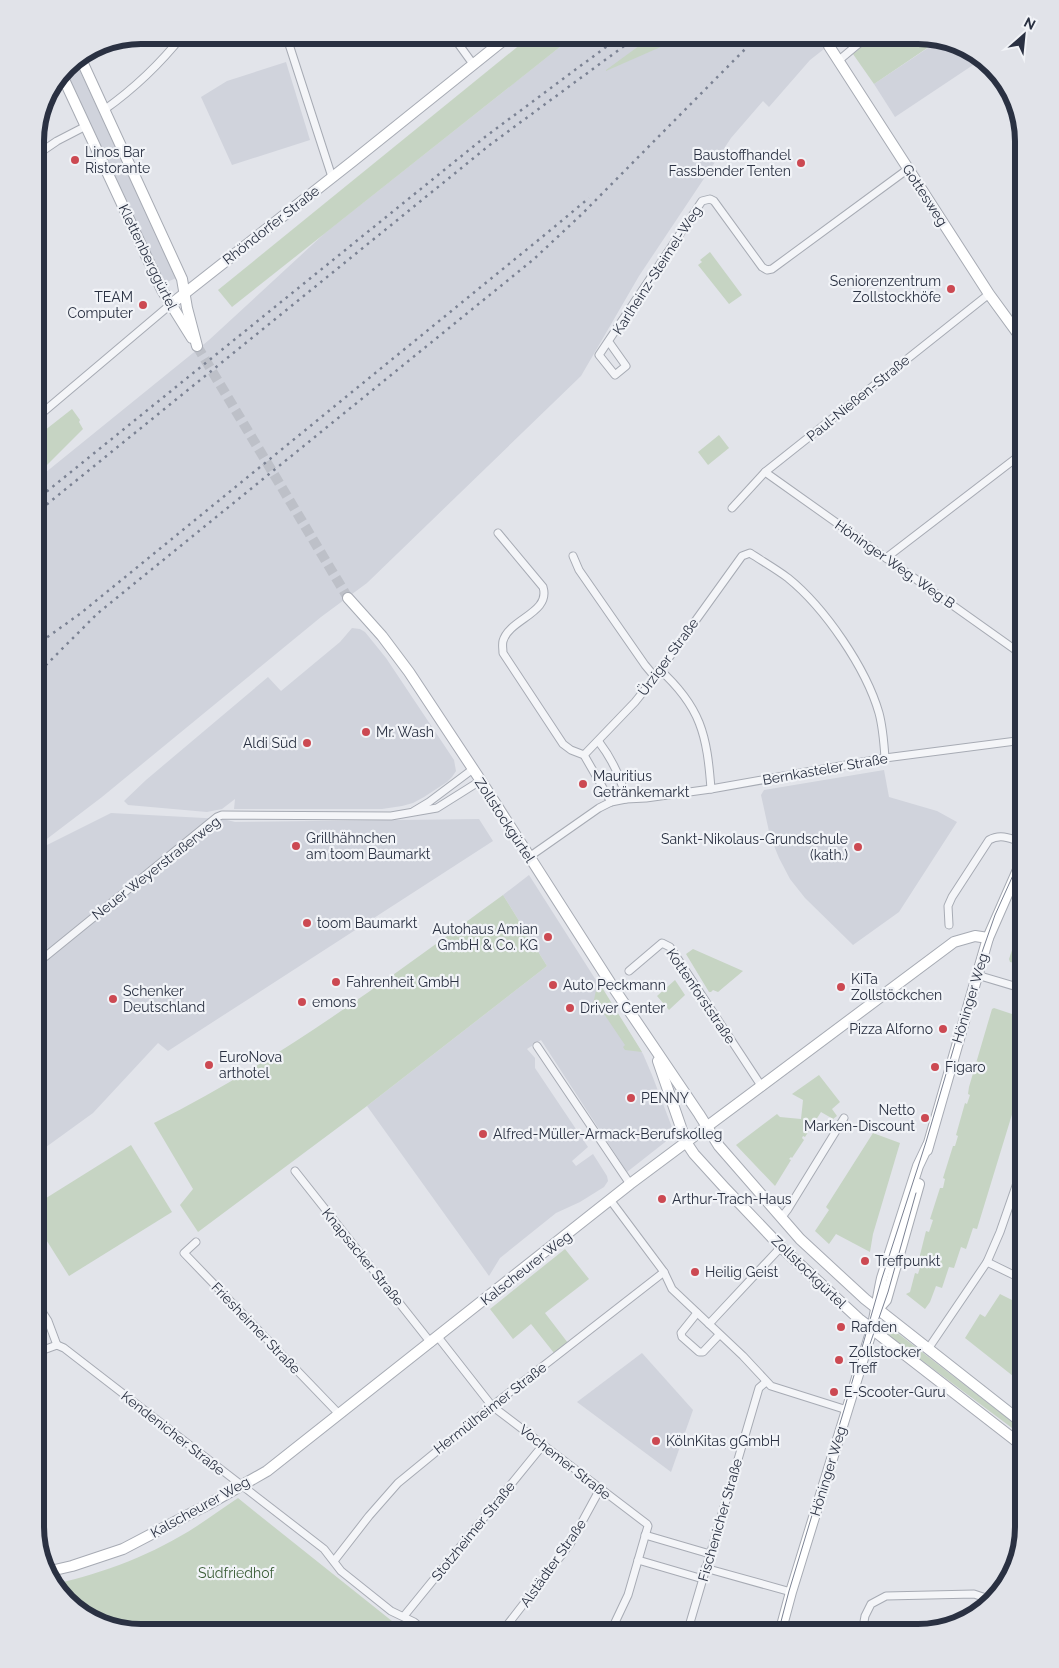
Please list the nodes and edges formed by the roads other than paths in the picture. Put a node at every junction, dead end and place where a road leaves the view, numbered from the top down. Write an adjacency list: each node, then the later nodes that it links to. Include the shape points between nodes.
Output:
1 (175, 44): 11 (street, via 151,72)
2 (289, 44): 15 (street)
3 (459, 44): 9 (street)
4 (499, 44): 9 (street, Rhöndorfer Straße)
5 (858, 44): 7 (street)
6 (829, 46): 7 (street, Gottesweg)
7 (838, 61): 14 (street, Gottesweg)
8 (83, 63): 11 (street, Klettenberggürtel)
9 (474, 64): 15 (street, Rhöndorfer Straße)
10 (65, 81): 12 (street, Klettenberggürtel)
11 (104, 110): 16 (street, Klettenberggürtel, via 182,279)
12 (86, 126): 13 (street); 18 (street, Klettenberggürtel)
13 (44, 150)
14 (908, 168): 17 (street, Gottesweg); 20 (street, Karlheinz-Steimel-Weg, via 767,270 714,202 710,199 702,201)
15 (332, 176): 16 (street, Rhöndorfer Straße)
16 (185, 294): 18 (street, Rhöndorfer Straße); 18 (street, Klettenberggürtel, via 197,346)
17 (989, 294): 19 (street, Gottesweg); 23 (street, Paul-Nießen-Straße)
18 (170, 305): 21 (street, Rhöndorfer Straße)
19 (1015, 330)
20 (609, 342)
21 (44, 411)
22 (1015, 459): 27 (street)
23 (766, 472): 24 (street, Paul-Nießen-Straße); 27 (street, Höninger Weg, Weg B)
24 (732, 508)
25 (498, 534): 34 (street, via 543,587 545,594 543,602 508,632 503,640 503,653 563,744)
26 (573, 556): 31 (street, via 579,570)
27 (886, 558): 29 (street, Höninger Weg, Weg B)
28 (348, 598): 36 (street, Zollstockgürtel, via 409,672)
29 (1015, 650)
30 (659, 669): 31 (street, Ürziger Straße); 35 (street, Ürziger Straße, via 742,556 750,553 788,578 810,599 847,647 866,681 878,712); 38 (street, via 684,694 695,715 708,752)
31 (655, 677): 33 (street, Ürziger Straße)
32 (1015, 741): 35 (street, Bernkasteler Straße)
33 (598, 742): 34 (street, Ürziger Straße); 39 (street, via 621,780)
34 (584, 755): 40 (street)
35 (885, 758): 38 (street, Bernkasteler Straße)
36 (473, 769): 37 (street, Zollstockgürtel); 41 (street, Neuer Weyerstraßerweg)
37 (480, 781): 41 (street, Neuer Weyerstraßerweg, via 437,808); 43 (street, Zollstockgürtel)
38 (711, 789): 39 (street, Bernkasteler Straße)
39 (626, 799): 40 (street, Bernkasteler Straße)
40 (611, 802): 43 (street, Bernkasteler Straße)
41 (411, 813): 47 (street, Neuer Weyerstraßerweg, via 391,816 227,814 217,818)
42 (1015, 840): 45 (street, via 1003,836 989,840 952,897 948,906)
43 (529, 856): 52 (street, Zollstockgürtel)
44 (1015, 876): 46 (street, Höninger Weg)
45 (949, 925)
46 (988, 938): 49 (street, Höninger Weg); 53 (street, Kalscheurer Weg, via 975,936 954,942)
47 (44, 958)
48 (629, 971): 53 (street, Kottenforststraße, via 662,943 670,947)
49 (977, 975): 50 (street); 67 (street, Höninger Weg, via 904,1241 886,1300)
50 (1015, 986)
51 (537, 1046): 58 (street)
52 (653, 1048): 55 (street, Zollstockgürtel); 56 (street, Zollstockgürtel)
53 (762, 1087): 55 (street, Kalscheurer Weg)
54 (844, 1118): 61 (street)
55 (707, 1127): 56 (street, Kalscheurer Weg); 61 (street, Zollstockgürtel, via 719,1146)
56 (686, 1142): 58 (street, Kalscheurer Weg); 63 (street, Zollstockgürtel)
57 (294, 1171): 73 (street, Knapsacker Straße)
58 (630, 1184): 60 (street, Kalscheurer Weg)
59 (1015, 1189): 64 (street)
60 (611, 1200): 65 (street); 73 (street, Kalscheurer Weg)
61 (781, 1218): 67 (street, Zollstockgürtel)
62 (196, 1242): 80 (street, Friesheimer Straße, via 184,1253)
63 (781, 1247): 70 (street); 71 (street, Zollstockgürtel)
64 (987, 1262): 66 (street); 75 (street)
65 (664, 1272): 68 (street, via 672,1289); 78 (street, Hermülheimer Straße)
66 (1015, 1276)
67 (877, 1310): 71 (street, Höninger Weg); 75 (street, Zollstockgürtel)
68 (697, 1313): 70 (street); 72 (street, via 681,1333 682,1337 703,1352)
69 (44, 1315): 74 (street)
70 (709, 1324): 72 (street)
71 (872, 1330): 79 (street, Höninger Weg); 82 (street, Zollstockgürtel)
72 (720, 1335): 77 (street)
73 (434, 1340): 78 (street, Vochemer Straße); 80 (street, Kalscheurer Weg)
74 (57, 1346): 76 (street); 84 (street, Kendenicher Straße, via 64,1348)
75 (928, 1349): 81 (street, Zollstockgürtel)
76 (44, 1351)
77 (766, 1382): 79 (street, via 775,1389); 87 (street, Fischenicher Straße, via 759,1388)
78 (492, 1406): 83 (street, Vochemer Straße); 89 (street, Hermülheimer Straße, via 398,1483)
79 (847, 1410): 93 (street, Höninger Weg)
80 (339, 1414): 84 (street, Kalscheurer Weg, via 267,1471)
81 (1015, 1416)
82 (1015, 1441)
83 (543, 1445): 85 (street, Vochemer Straße); 95 (street, Stotzheimer Straße)
84 (240, 1485): 89 (street, Kendenicher Straße, via 324,1549); 91 (street, Kalscheurer Weg, via 123,1549)
85 (600, 1489): 86 (street, Vochemer Straße, via 647,1524); 97 (street, Alstädter Straße, via 570,1544)
86 (646, 1534): 87 (street); 88 (street)
87 (710, 1554): 90 (street, Fischenicher Straße)
88 (638, 1560): 92 (street); 98 (street, via 628,1595)
89 (334, 1561): 95 (street, Kendenicher Straße, via 341,1571 391,1611)
90 (705, 1568): 92 (street, Fischenicher Straße); 93 (street)
91 (54, 1570)
92 (703, 1578): 99 (street, Fischenicher Straße)
93 (791, 1592): 100 (street, Höninger Weg)
94 (984, 1598): 101 (street, via 974,1594 886,1596 871,1604)
95 (404, 1616): 96 (street, Kendenicher Straße)
96 (417, 1624)
97 (508, 1624)
98 (614, 1624)
99 (690, 1624)
100 (782, 1624)
101 (864, 1624)

